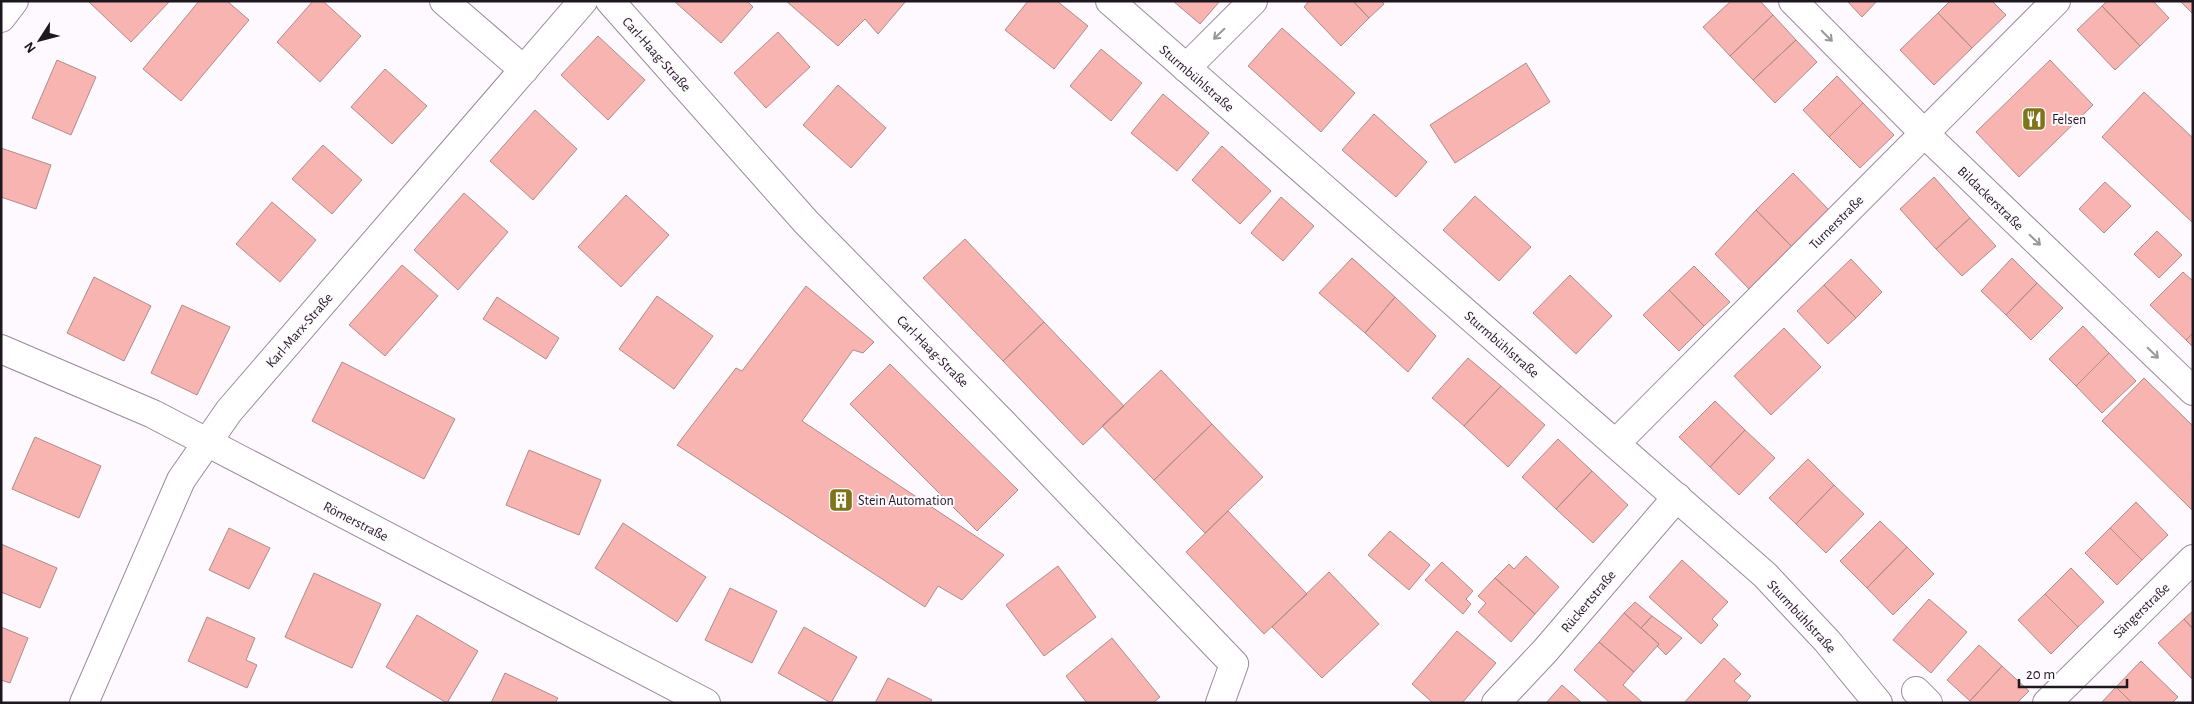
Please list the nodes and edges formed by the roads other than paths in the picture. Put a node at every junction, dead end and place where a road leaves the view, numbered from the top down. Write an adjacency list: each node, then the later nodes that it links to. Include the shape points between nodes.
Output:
1 (14, 1): 9 (street)
2 (444, 1): 11 (street)
3 (583, 1): 11 (street, Karl-Marx-Straße)
4 (610, 1): 21 (street, Carl-Haag-Straße, via 806,222 1234,664)
5 (1110, 1): 10 (street, Sturmbühlstraße)
6 (1254, 1): 10 (street, one-way to 10)
7 (1793, 1): 12 (street, Bildackerstraße, one-way to 12)
8 (2056, 1): 12 (street, Turnerstraße)
9 (1, 18)
10 (1186, 68): 15 (street, Sturmbühlstraße)
11 (524, 70): 16 (street, Karl-Marx-Straße, via 229,410)
12 (1924, 134): 14 (street, Bildackerstraße, one-way to 14); 15 (street, Turnerstraße)
13 (1, 348): 16 (street, Römerstraße, via 153,414)
14 (2193, 391)
15 (1616, 442): 17 (street, Sturmbühlstraße)
16 (205, 443): 19 (street, Karl-Marx-Straße, via 181,480); 20 (street, Römerstraße)
17 (1676, 497): 22 (street, Rückertstraße, via 1545,651); 23 (street, Sturmbühlstraße, via 1765,575)
18 (2193, 559): 24 (street, Sängerstraße)
19 (84, 703)
20 (706, 703)
21 (1220, 703)
22 (1496, 703)
23 (1878, 703)
24 (2047, 703)

